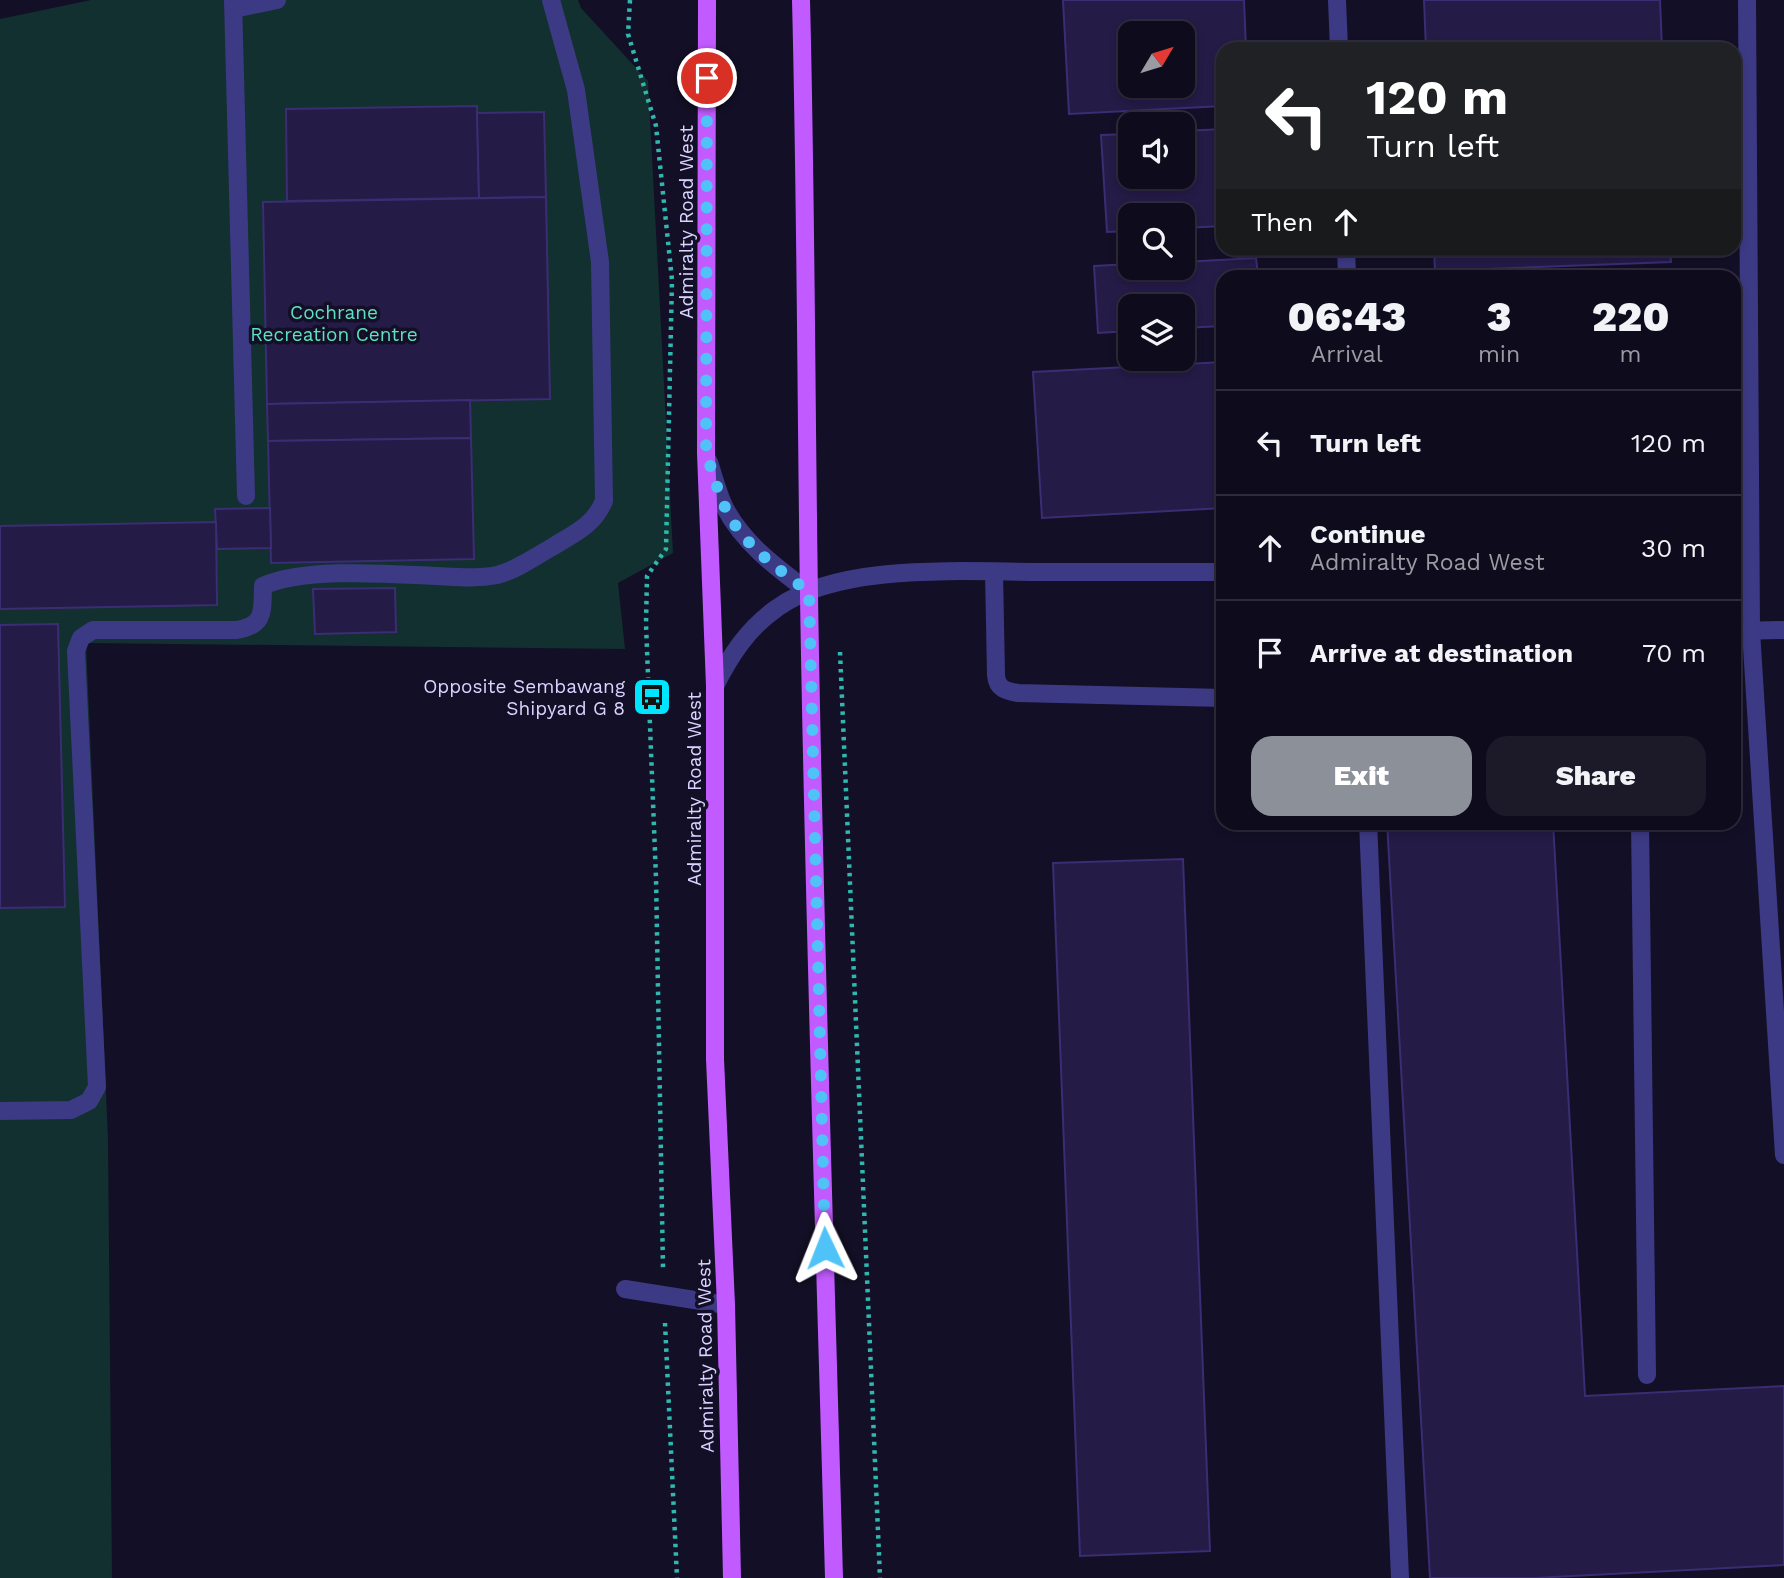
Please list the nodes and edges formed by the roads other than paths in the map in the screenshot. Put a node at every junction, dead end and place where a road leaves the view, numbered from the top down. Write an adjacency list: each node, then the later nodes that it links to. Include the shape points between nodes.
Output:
1 (277, 0): 7 (lane)
2 (551, 0): 22 (lane, via 576,90 600,262 604,501 599,514 587,527 497,575 370,573 280,578 263,586 261,617 251,628 93,630 81,638 76,652 97,1087 89,1101 71,1110)
3 (707, 0): 10 (main road, Admiralty Road West)
4 (801, 0): 14 (main road)
5 (1337, 0): 8 (lane)
6 (1747, 0): 9 (lane)
7 (233, 4): 11 (lane)
8 (1339, 42)
9 (1742, 294): 16 (lane)
10 (706, 453): 14 (lane, via 725,508 747,540); 17 (main road, Admiralty Road West)
11 (246, 496)
12 (994, 572): 13 (lane); 14 (lane, via 901,573); 18 (lane, via 996,675 1002,689)
13 (1216, 572)
14 (809, 592): 17 (lane, via 778,607 744,637); 28 (main road)
15 (1784, 630): 16 (lane)
16 (1743, 631): 21 (lane)
17 (715, 686): 25 (main road, Admiralty Road West, via 715,1059)
18 (1216, 698)
19 (1368, 830): 29 (lane)
20 (1640, 830): 26 (lane)
21 (1776, 907): 23 (lane)
22 (0, 1111)
23 (1784, 1155)
24 (625, 1289): 25 (lane)
25 (726, 1305): 27 (main road, Admiralty Road West)
26 (1647, 1375)
27 (732, 1578)
28 (834, 1578)
29 (1400, 1578)

